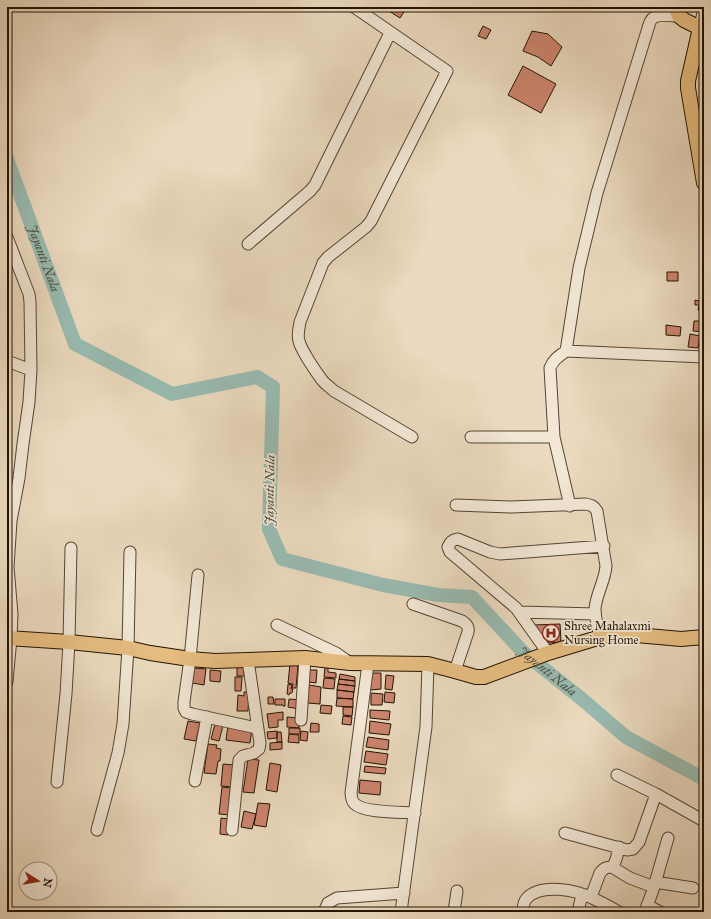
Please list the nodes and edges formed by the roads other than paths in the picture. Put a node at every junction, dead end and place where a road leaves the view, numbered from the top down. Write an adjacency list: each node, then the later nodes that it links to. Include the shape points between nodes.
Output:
1 (354, 7): 5 (street)
2 (704, 7): 4 (street)
3 (677, 12): 4 (main road, via 689,23); 9 (street, via 654,17 649,25 597,193 579,268)
4 (702, 29): 6 (main road, via 688,88)
5 (390, 33): 8 (street, via 315,185); 13 (street, via 447,72 372,221 324,263 298,330 301,348 327,386)
6 (704, 183)
7 (7, 237): 12 (street, via 30,298)
8 (248, 244)
9 (566, 351): 10 (street); 15 (street, via 552,362 550,368)
10 (704, 357)
11 (7, 360): 12 (street)
12 (31, 370): 18 (street, via 19,478)
13 (412, 437)
14 (470, 437): 15 (street)
15 (554, 437): 17 (street)
16 (456, 506): 17 (street)
17 (570, 506): 19 (street, via 586,504 595,507)
18 (9, 521): 28 (street, via 8,567 12,614)
19 (604, 546): 24 (street, via 500,554 458,539 450,542 450,552); 25 (street, via 606,572)
20 (71, 548): 30 (street)
21 (130, 552): 31 (street)
22 (198, 575): 34 (street)
23 (413, 604): 39 (street, via 466,624 468,632)
24 (520, 612): 25 (street); 32 (street)
25 (595, 614): 27 (street)
26 (277, 625): 36 (street, via 336,653)
27 (600, 637): 29 (main road, via 614,633 681,639); 32 (main road)
28 (9, 638): 30 (main road); 40 (street)
29 (704, 638)
30 (69, 642): 31 (main road); 46 (street)
31 (128, 648): 34 (main road); 50 (street, via 123,724 118,753)
32 (547, 654): 39 (main road, via 484,677 476,678)
33 (305, 658): 35 (main road); 36 (main road); 42 (street)
34 (190, 659): 35 (main road); 41 (street, via 184,708 186,712)
35 (248, 660): 43 (street)
36 (350, 663): 37 (main road)
37 (368, 664): 38 (main road); 48 (street, via 352,800 355,805 369,810)
38 (428, 664): 39 (main road); 48 (street, via 426,727)
39 (455, 671)
40 (7, 682)
41 (207, 717): 43 (street); 45 (street)
42 (302, 720)
43 (257, 728): 51 (street, via 259,749 239,760)
44 (617, 775): 47 (street)
45 (195, 781)
46 (57, 782)
47 (656, 794): 49 (street); 54 (street, via 639,842 630,850)
48 (415, 813): 59 (street)
49 (704, 821)
50 (97, 830)
51 (232, 830)
52 (565, 833): 54 (street)
53 (668, 838): 56 (street)
54 (619, 847): 55 (street, via 617,860)
55 (612, 867): 56 (street, via 630,878); 60 (street, via 606,867 600,872)
56 (654, 884): 57 (street); 61 (street)
57 (693, 888)
58 (456, 891): 64 (street)
59 (404, 893): 62 (street, via 338,898 328,903); 63 (street)
60 (586, 896): 65 (street, via 567,890 540,890 527,898); 66 (street); 67 (street)
61 (646, 908): 68 (street)
62 (324, 912)
63 (400, 912)
64 (454, 912)
65 (523, 912)
66 (578, 912)
67 (619, 912)
68 (660, 912)

